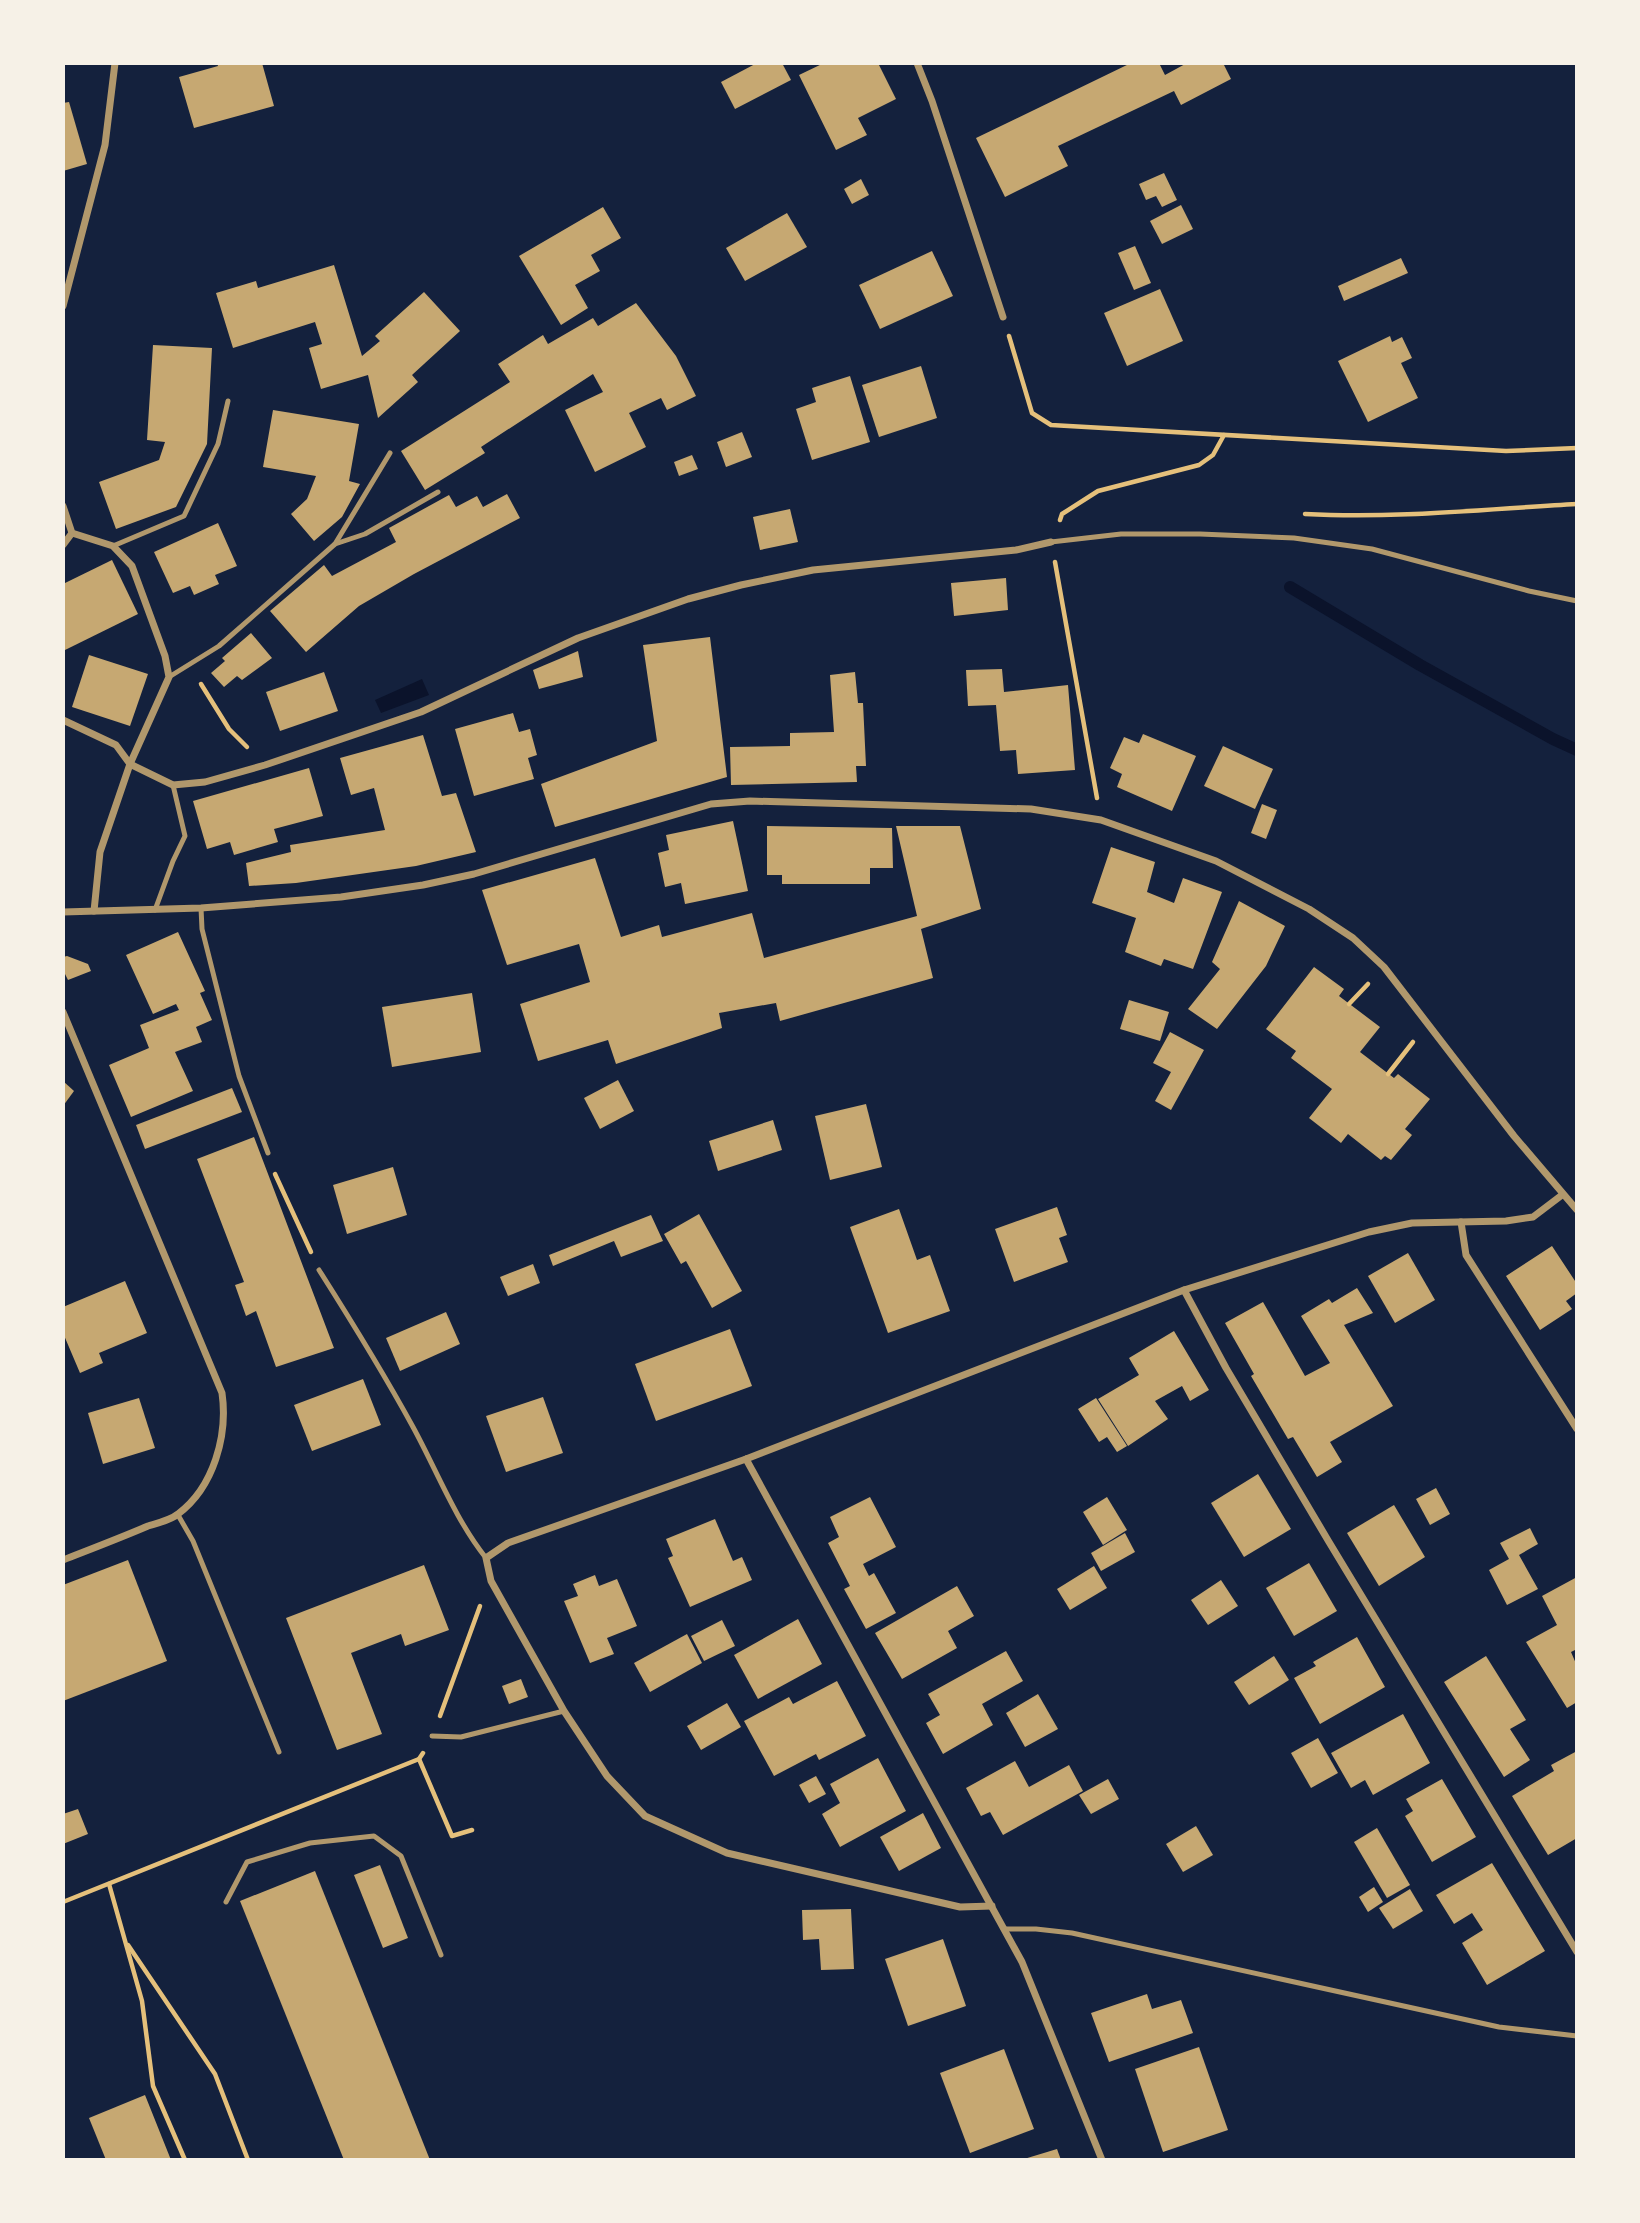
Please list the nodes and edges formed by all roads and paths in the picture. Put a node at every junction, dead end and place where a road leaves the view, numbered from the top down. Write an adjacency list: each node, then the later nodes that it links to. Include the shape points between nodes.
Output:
1 (115, 63): 3 (street, via 105,145)
2 (917, 63): 4 (street)
3 (63, 306)
4 (1003, 317): 6 (path, via 1032,413 1051,425)
5 (228, 401): 17 (lane, via 218,443 184,516)
6 (1224, 435): 7 (path, via 1506,451); 14 (path, via 1213,454 1199,465 1098,491 1062,514)
7 (1577, 448)
8 (390, 453): 15 (lane)
9 (438, 492): 15 (lane, via 365,534)
10 (1577, 504): 12 (path, via 1427,513)
11 (63, 506): 13 (street)
12 (1298, 514)
13 (72, 533): 16 (street); 17 (street)
14 (1051, 542): 18 (lane, via 1121,534 1294,538 1372,550); 24 (street, via 1016,550 813,570 688,599 578,638 421,712 265,765 205,782); 25 (path)
15 (335, 544): 19 (lane, via 219,646)
16 (63, 545)
17 (113, 546): 19 (street, via 132,566 166,656)
18 (1577, 601)
19 (169, 677): 23 (street)
20 (202, 686): 22 (path)
21 (63, 720): 23 (street, via 116,745)
22 (229, 729)
23 (130, 765): 24 (street); 28 (street, via 100,852)
24 (173, 785): 27 (lane, via 185,836)
25 (1101, 820): 26 (street, via 1031,809 750,801 710,804 423,885); 31 (street, via 1216,861 1309,909 1353,938 1384,967)
26 (201, 908): 27 (street); 33 (lane, via 202,929 239,1076)
27 (155, 910): 28 (street)
28 (94, 911): 29 (street)
29 (63, 912)
30 (63, 1012): 41 (street, via 222,1393 225,1414 215,1462 203,1486)
31 (1428, 1023): 32 (path); 34 (street)
32 (1388, 1074)
33 (268, 1153): 37 (path)
34 (1562, 1195): 35 (street); 36 (street, via 1533,1217)
35 (1577, 1210)
36 (1461, 1222): 38 (street, via 1412,1223 1369,1232); 39 (street, via 1466,1255)
37 (319, 1270): 42 (lane, via 413,1427 470,1538)
38 (1184, 1290): 40 (street); 56 (street, via 1329,1542)
39 (1577, 1429)
40 (746, 1459): 42 (street, via 508,1543); 53 (street)
41 (178, 1515): 43 (street); 47 (lane, via 193,1541)
42 (486, 1558): 44 (street)
43 (63, 1560)
44 (491, 1581): 45 (street); 46 (path)
45 (564, 1711): 46 (lane, via 461,1737); 53 (street, via 607,1776 645,1816 727,1853 960,1907)
46 (432, 1736): 48 (path)
47 (279, 1752)
48 (419, 1759): 49 (path, via 452,1836); 50 (path)
49 (472, 1830)
50 (109, 1884): 51 (path); 55 (path)
51 (63, 1902)
52 (226, 1902): 57 (lane, via 247,1862 310,1843 374,1836 401,1856)
53 (992, 1906): 54 (street)
54 (1004, 1929): 58 (lane, via 1072,1933 1499,2027); 61 (street, via 1022,1962)
55 (124, 1939): 59 (path, via 142,2001 153,2086); 60 (path, via 215,2074)
56 (1577, 1952)
57 (441, 1955)
58 (1577, 2036)
59 (184, 2160)
60 (248, 2160)
61 (1102, 2160)

